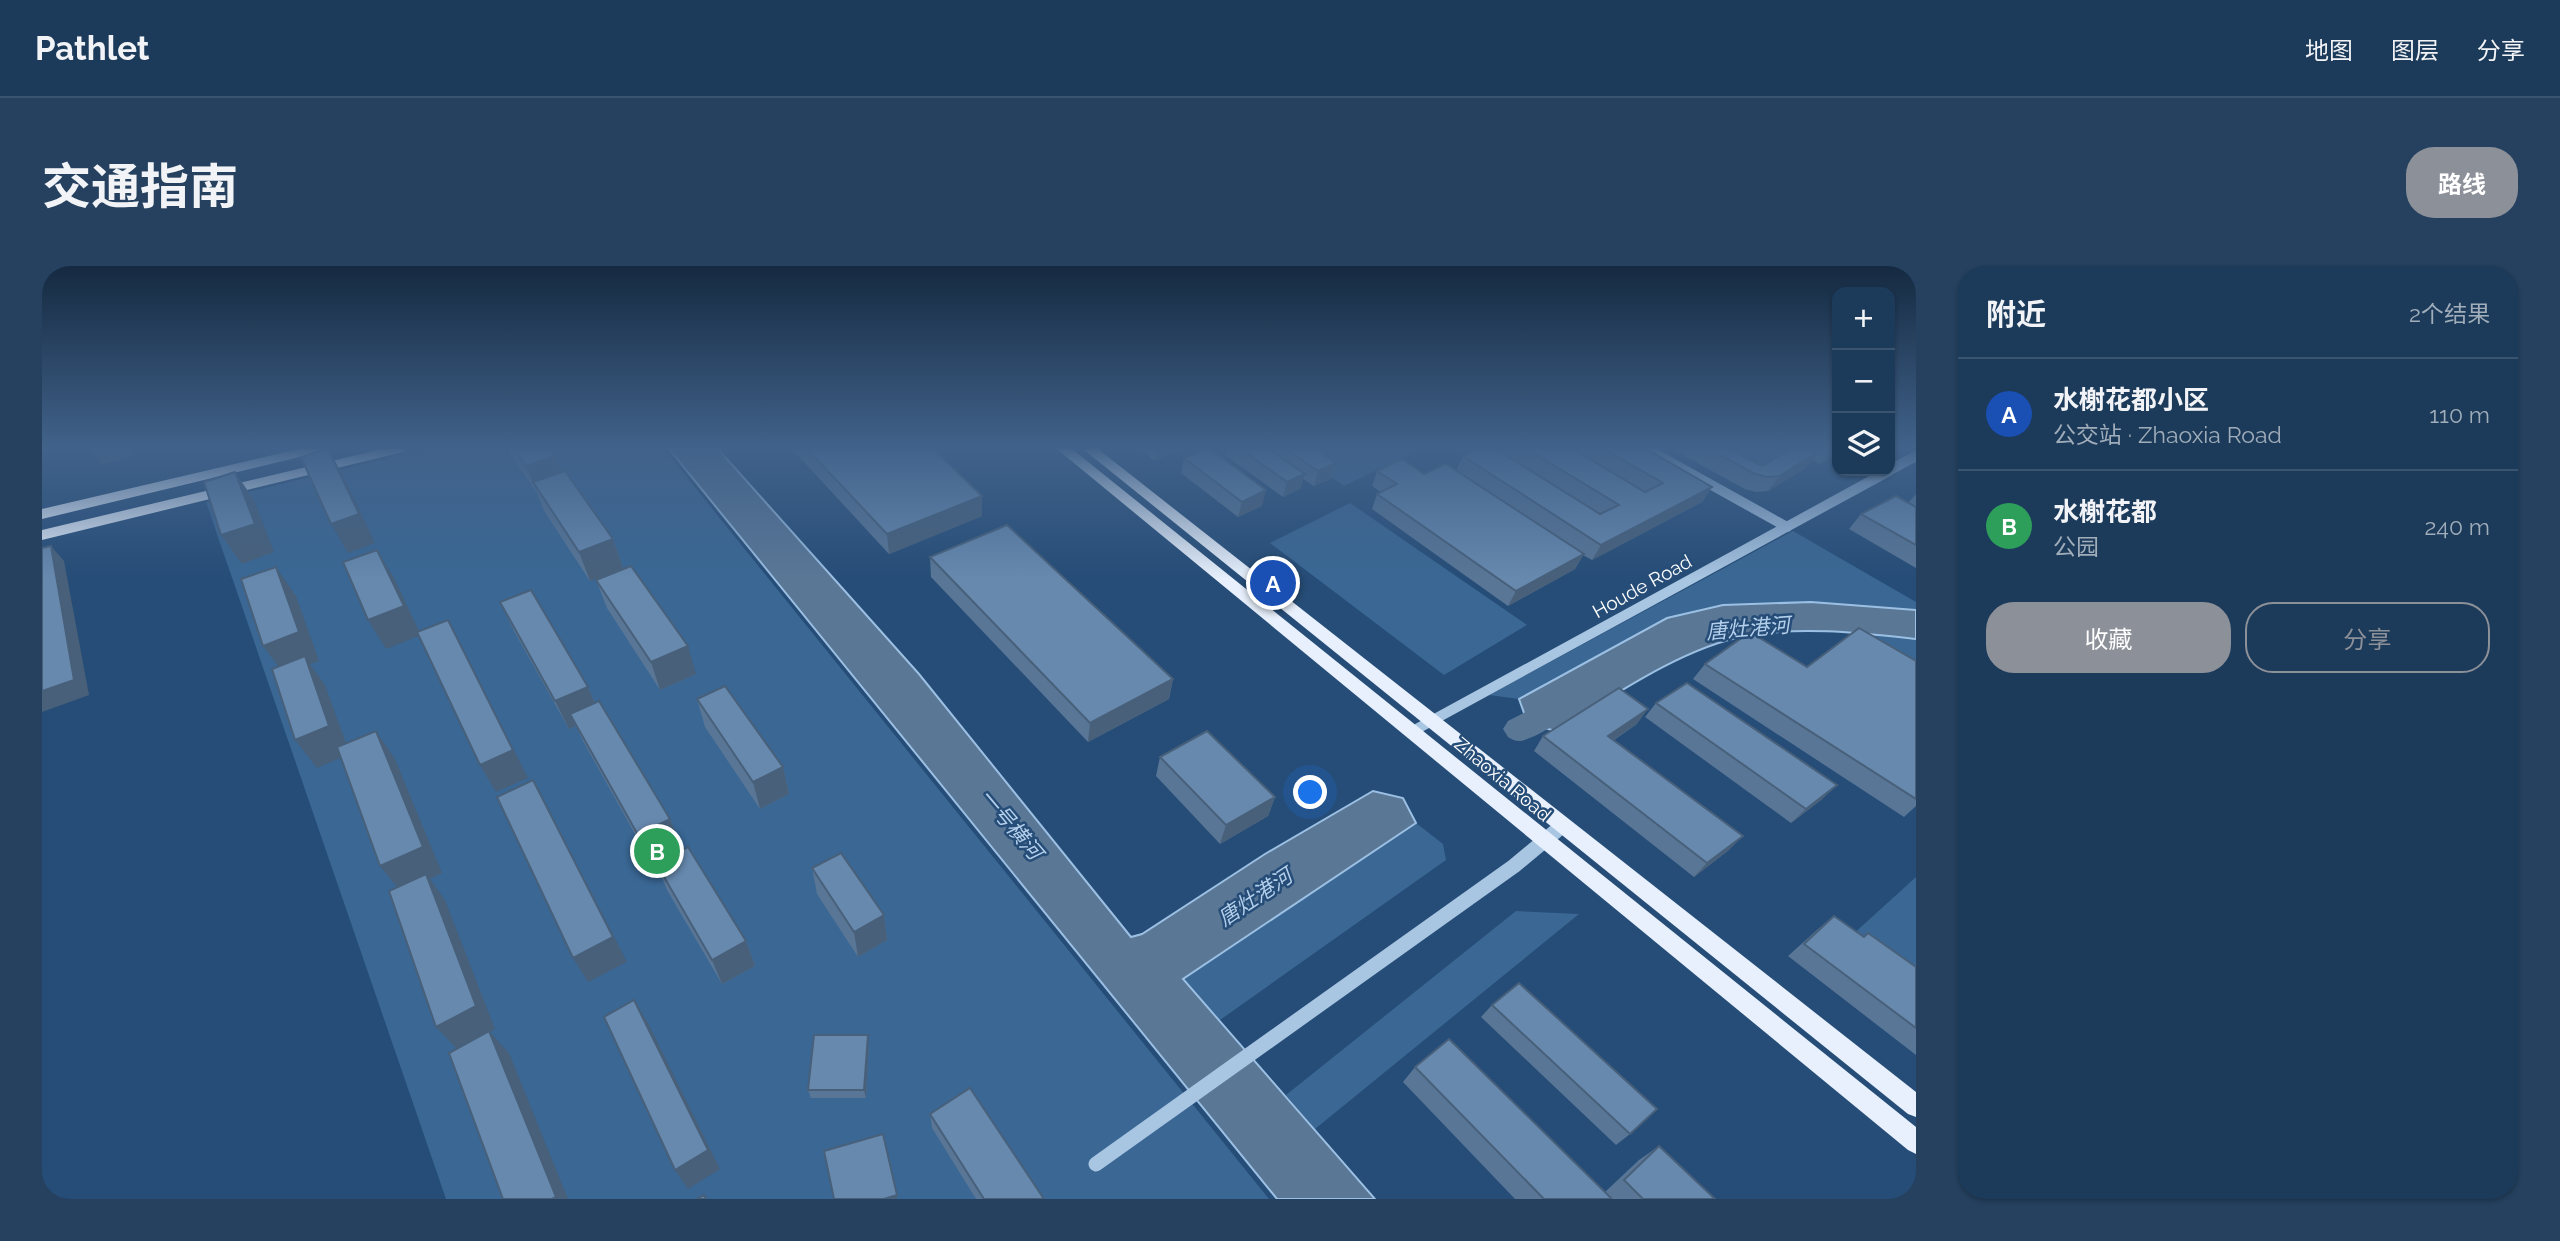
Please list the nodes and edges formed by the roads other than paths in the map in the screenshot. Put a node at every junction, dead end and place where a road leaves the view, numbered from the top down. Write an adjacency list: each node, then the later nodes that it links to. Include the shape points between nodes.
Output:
1 (132, 493): 7 (main road)
2 (218, 493): 9 (main road)
3 (1118, 493): 11 (main road, Zhaoxia Road)
4 (1145, 493): 10 (main road, Zhaoxia Road)
5 (1725, 493): 8 (street)
6 (1849, 493): 8 (street, Houde Road)
7 (42, 514)
8 (1787, 527): 10 (street, Houde Road)
9 (42, 535)
10 (1432, 720): 11 (street, Houde Road); 12 (main road, Zhaoxia Road)
11 (1413, 731): 13 (main road, Zhaoxia Road)
12 (1562, 827): 13 (street); 15 (main road, Zhaoxia Road)
13 (1545, 841): 14 (street); 17 (main road, Zhaoxia Road)
14 (1261, 1047): 16 (street)
15 (1916, 1107)
16 (1175, 1109): 18 (street)
17 (1916, 1142)
18 (1096, 1164)

